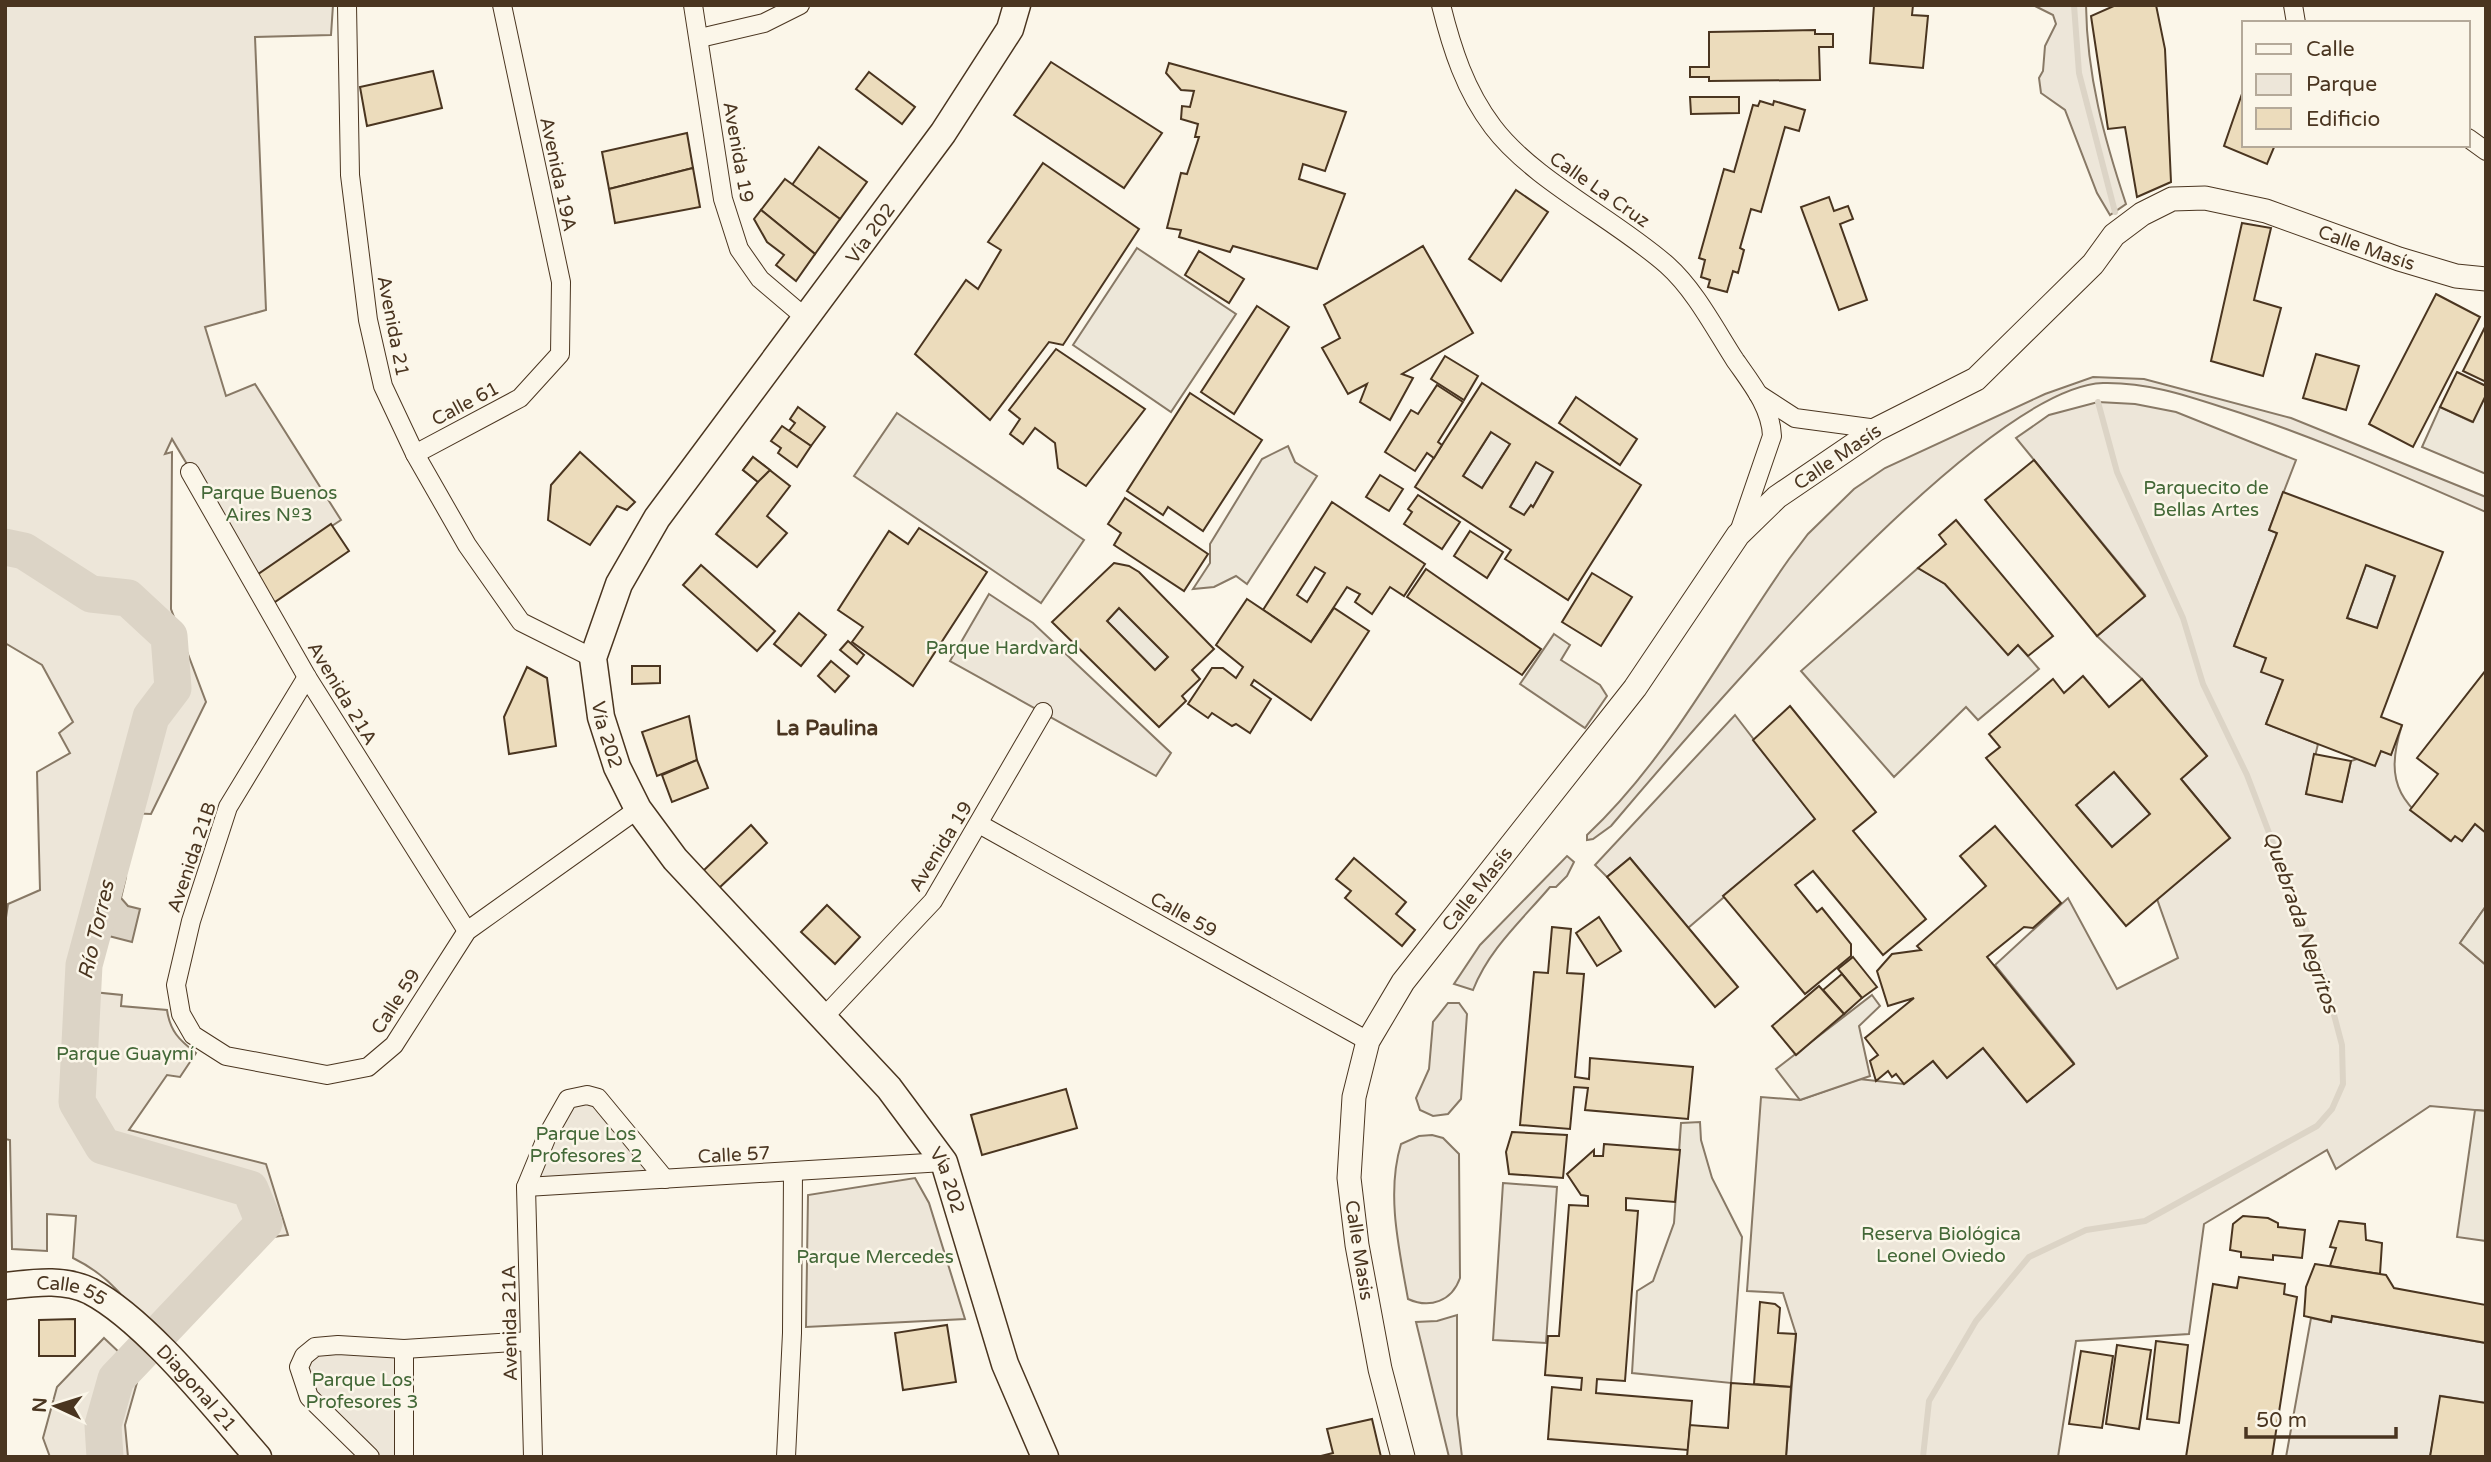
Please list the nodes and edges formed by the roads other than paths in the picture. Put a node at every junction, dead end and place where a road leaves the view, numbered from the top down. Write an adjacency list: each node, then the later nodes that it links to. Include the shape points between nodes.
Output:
1 (347, 5): 15 (street, Avenida 21, via 350,175 368,320 383,386)
2 (502, 5): 12 (street, Avenida 19A, via 561,282)
3 (693, 5): 7 (street, Avenida 19)
4 (800, 5): 7 (street, via 764,23)
5 (1017, 5): 11 (main road, Vía 202, via 1010,29 988,67)
6 (1441, 5): 13 (street, Calle La Cruz, via 1457,66 1493,127 1525,163 1669,266)
7 (700, 38): 11 (street, Avenida 19, via 723,199 739,249 760,279)
8 (2470, 139): 9 (street)
9 (2486, 151)
10 (2486, 279): 14 (street, Calle Masís, via 2456,276 2399,259 2235,203 2205,198 2172,200 2142,214 2114,235 2093,264 1976,379)
11 (807, 319): 18 (main road, Vía 202, via 657,518 619,584)
12 (560, 354): 15 (street, Calle 61, via 520,398)
13 (1758, 394): 14 (street, Calle La Cruz, via 1795,418); 17 (street, Calle La Cruz, via 1771,421 1772,436)
14 (1877, 429): 17 (street, Calle Masís, via 1777,497)
15 (415, 454): 18 (street, Avenida 21, via 467,545 520,622)
16 (190, 472): 19 (street, Avenida 21A)
17 (1738, 535): 26 (street, Calle Masís, via 1634,688 1403,982)
18 (593, 658): 21 (main road, Vía 202, via 601,718 617,767)
19 (307, 677): 23 (street, Avenida 21A); 24 (street, Avenida 21B, via 228,807 191,921)
20 (1043, 712): 22 (street, Avenida 19)
21 (638, 808): 23 (street, Calle 59); 25 (main road, Vía 202, via 675,859)
22 (979, 824): 25 (street, Avenida 19, via 933,901); 26 (street, Calle 59)
23 (467, 931): 24 (street, Calle 59, via 394,1045 368,1067 327,1075 226,1056 192,1035 181,1014)
24 (176, 985)
25 (823, 1018): 27 (main road, Vía 202, via 889,1088)
26 (1368, 1041): 41 (street, Calle Masis, via 1354,1097 1349,1178 1378,1357)
27 (944, 1162): 28 (street, Calle 57); 40 (main road, Vía 202, via 1005,1364)
28 (793, 1171): 29 (street, Calle 57); 35 (street)
29 (666, 1179): 30 (street, Calle 57); 30 (street, via 610,1109 587,1095 568,1099 558,1114)
30 (526, 1187): 33 (street, Avenida 21A)
31 (5, 1286): 32 (main road, Calle 55, via 50,1281 89,1290)
32 (131, 1320): 36 (main road, Diagonal 21)
33 (530, 1341): 34 (street); 39 (street, Avenida 21A)
34 (404, 1349): 37 (street, via 315,1347 299,1367 309,1397); 38 (street)
35 (790, 1452)
36 (258, 1457)
37 (370, 1457)
38 (404, 1457)
39 (533, 1457)
40 (1045, 1457)
41 (1403, 1457)

